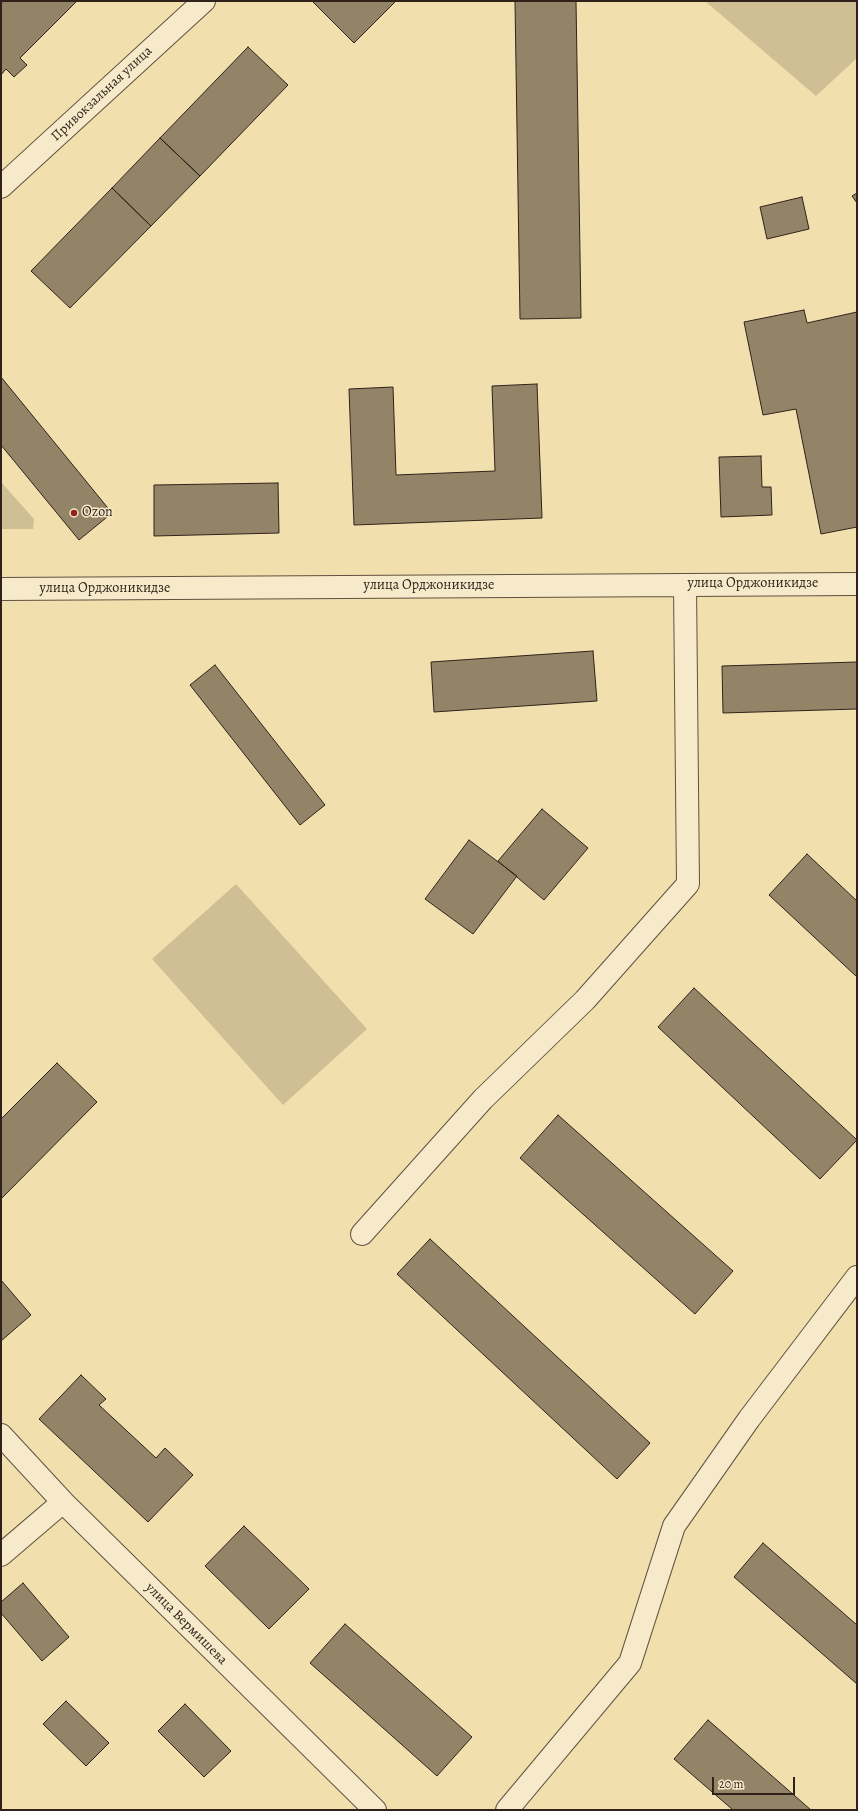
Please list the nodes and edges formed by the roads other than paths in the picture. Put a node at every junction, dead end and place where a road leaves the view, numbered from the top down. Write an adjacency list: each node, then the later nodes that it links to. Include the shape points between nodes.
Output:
1 (204, 1): 2 (street, Привокзальная улица)
2 (1, 187)
3 (857, 584): 4 (street, улица Орджоникидзе)
4 (685, 585): 5 (street, улица Орджоникидзе); 6 (street, via 688,884 586,1000 483,1099)
5 (1, 589)
6 (362, 1234)
7 (857, 1277): 12 (street, via 749,1419 674,1526 630,1663)
8 (1, 1435): 9 (street, улица Вермишева)
9 (63, 1502): 10 (street); 11 (street, улица Вермишева)
10 (1, 1555)
11 (375, 1810)
12 (507, 1810)

